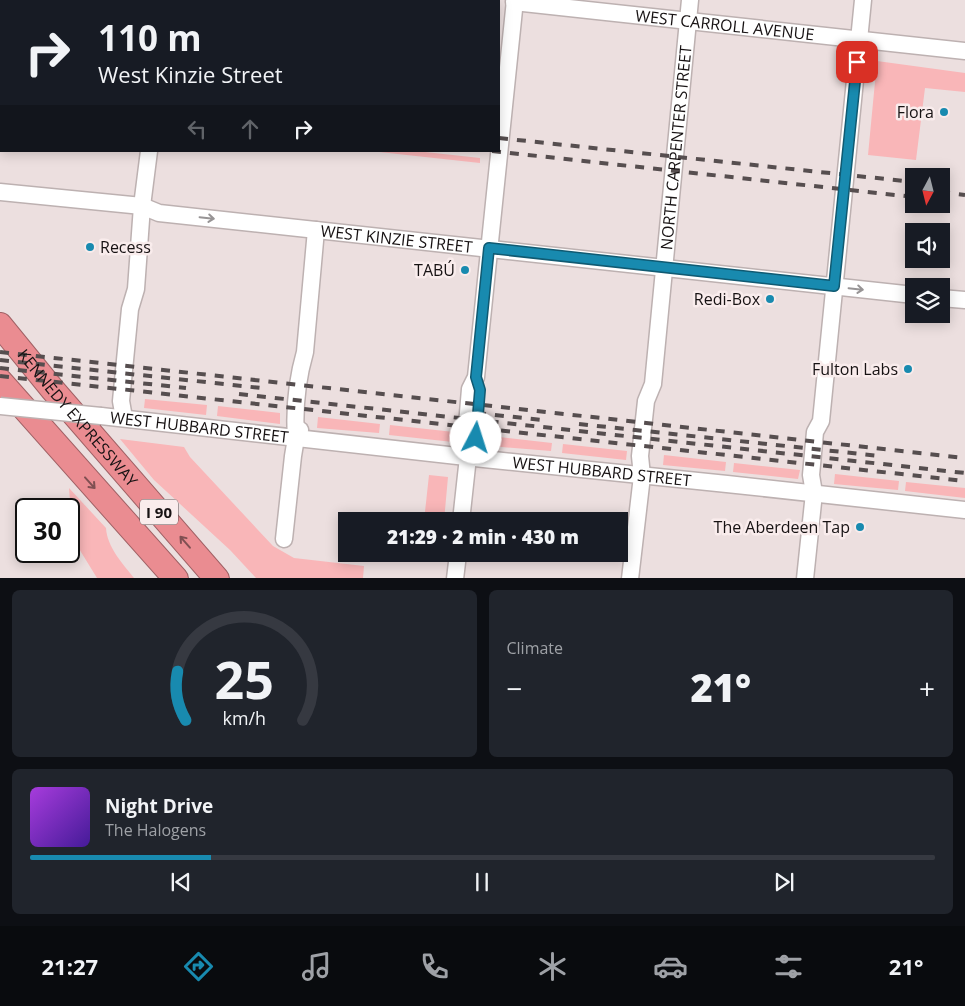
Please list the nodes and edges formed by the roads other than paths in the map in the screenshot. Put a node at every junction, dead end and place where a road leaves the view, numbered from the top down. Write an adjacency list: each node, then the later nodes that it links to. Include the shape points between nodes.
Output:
1 (690, 0): 4 (street, NORTH CARPENTER STREET)
2 (863, 0): 5 (street)
3 (515, 1): 4 (street, WEST CARROLL AVENUE); 7 (street)
4 (688, 21): 5 (street, WEST CARROLL AVENUE); 14 (street, NORTH CARPENTER STREET)
5 (859, 39): 6 (street, WEST CARROLL AVENUE); 15 (street)
6 (965, 51)
7 (500, 144)
8 (148, 152): 11 (street)
9 (499, 152): 13 (street)
10 (0, 192): 11 (street, WEST KINZIE STREET)
11 (142, 206): 12 (street, WEST KINZIE STREET, one-way to 12, via 159,213); 22 (street, via 136,289 140,311 131,402)
12 (316, 230): 13 (street, WEST KINZIE STREET); 23 (street, via 304,352 309,371 305,418)
13 (489, 248): 14 (street, WEST KINZIE STREET); 24 (street, via 476,377 470,389 466,437)
14 (664, 268): 15 (street, WEST KINZIE STREET); 25 (street, NORTH CARPENTER STREET, via 652,384 656,402 651,456)
15 (834, 286): 16 (street, WEST KINZIE STREET, one-way to 16); 26 (street, via 821,421 825,434 821,476)
16 (905, 294)
17 (950, 299): 18 (street)
18 (965, 300)
19 (0, 325): 32 (highway, KENNEDY EXPRESSWAY / I 90, one-way to 19)
20 (0, 381): 31 (highway, KENNEDY EXPRESSWAY / I 90, one-way to 31)
21 (0, 406): 22 (street, WEST HUBBARD STREET, bridge)
22 (124, 418): 23 (street, WEST HUBBARD STREET)
23 (296, 438): 24 (street, WEST HUBBARD STREET); 29 (street)
24 (468, 457): 25 (street, WEST HUBBARD STREET); 28 (street)
25 (642, 476): 26 (street, WEST HUBBARD STREET); 34 (street, NORTH CARPENTER STREET)
26 (814, 493): 27 (street, WEST HUBBARD STREET); 35 (street)
27 (965, 510)
28 (462, 512)
29 (284, 539)
30 (457, 562): 33 (street)
31 (169, 573)
32 (217, 578)
33 (455, 578)
34 (630, 578)
35 (805, 578)

